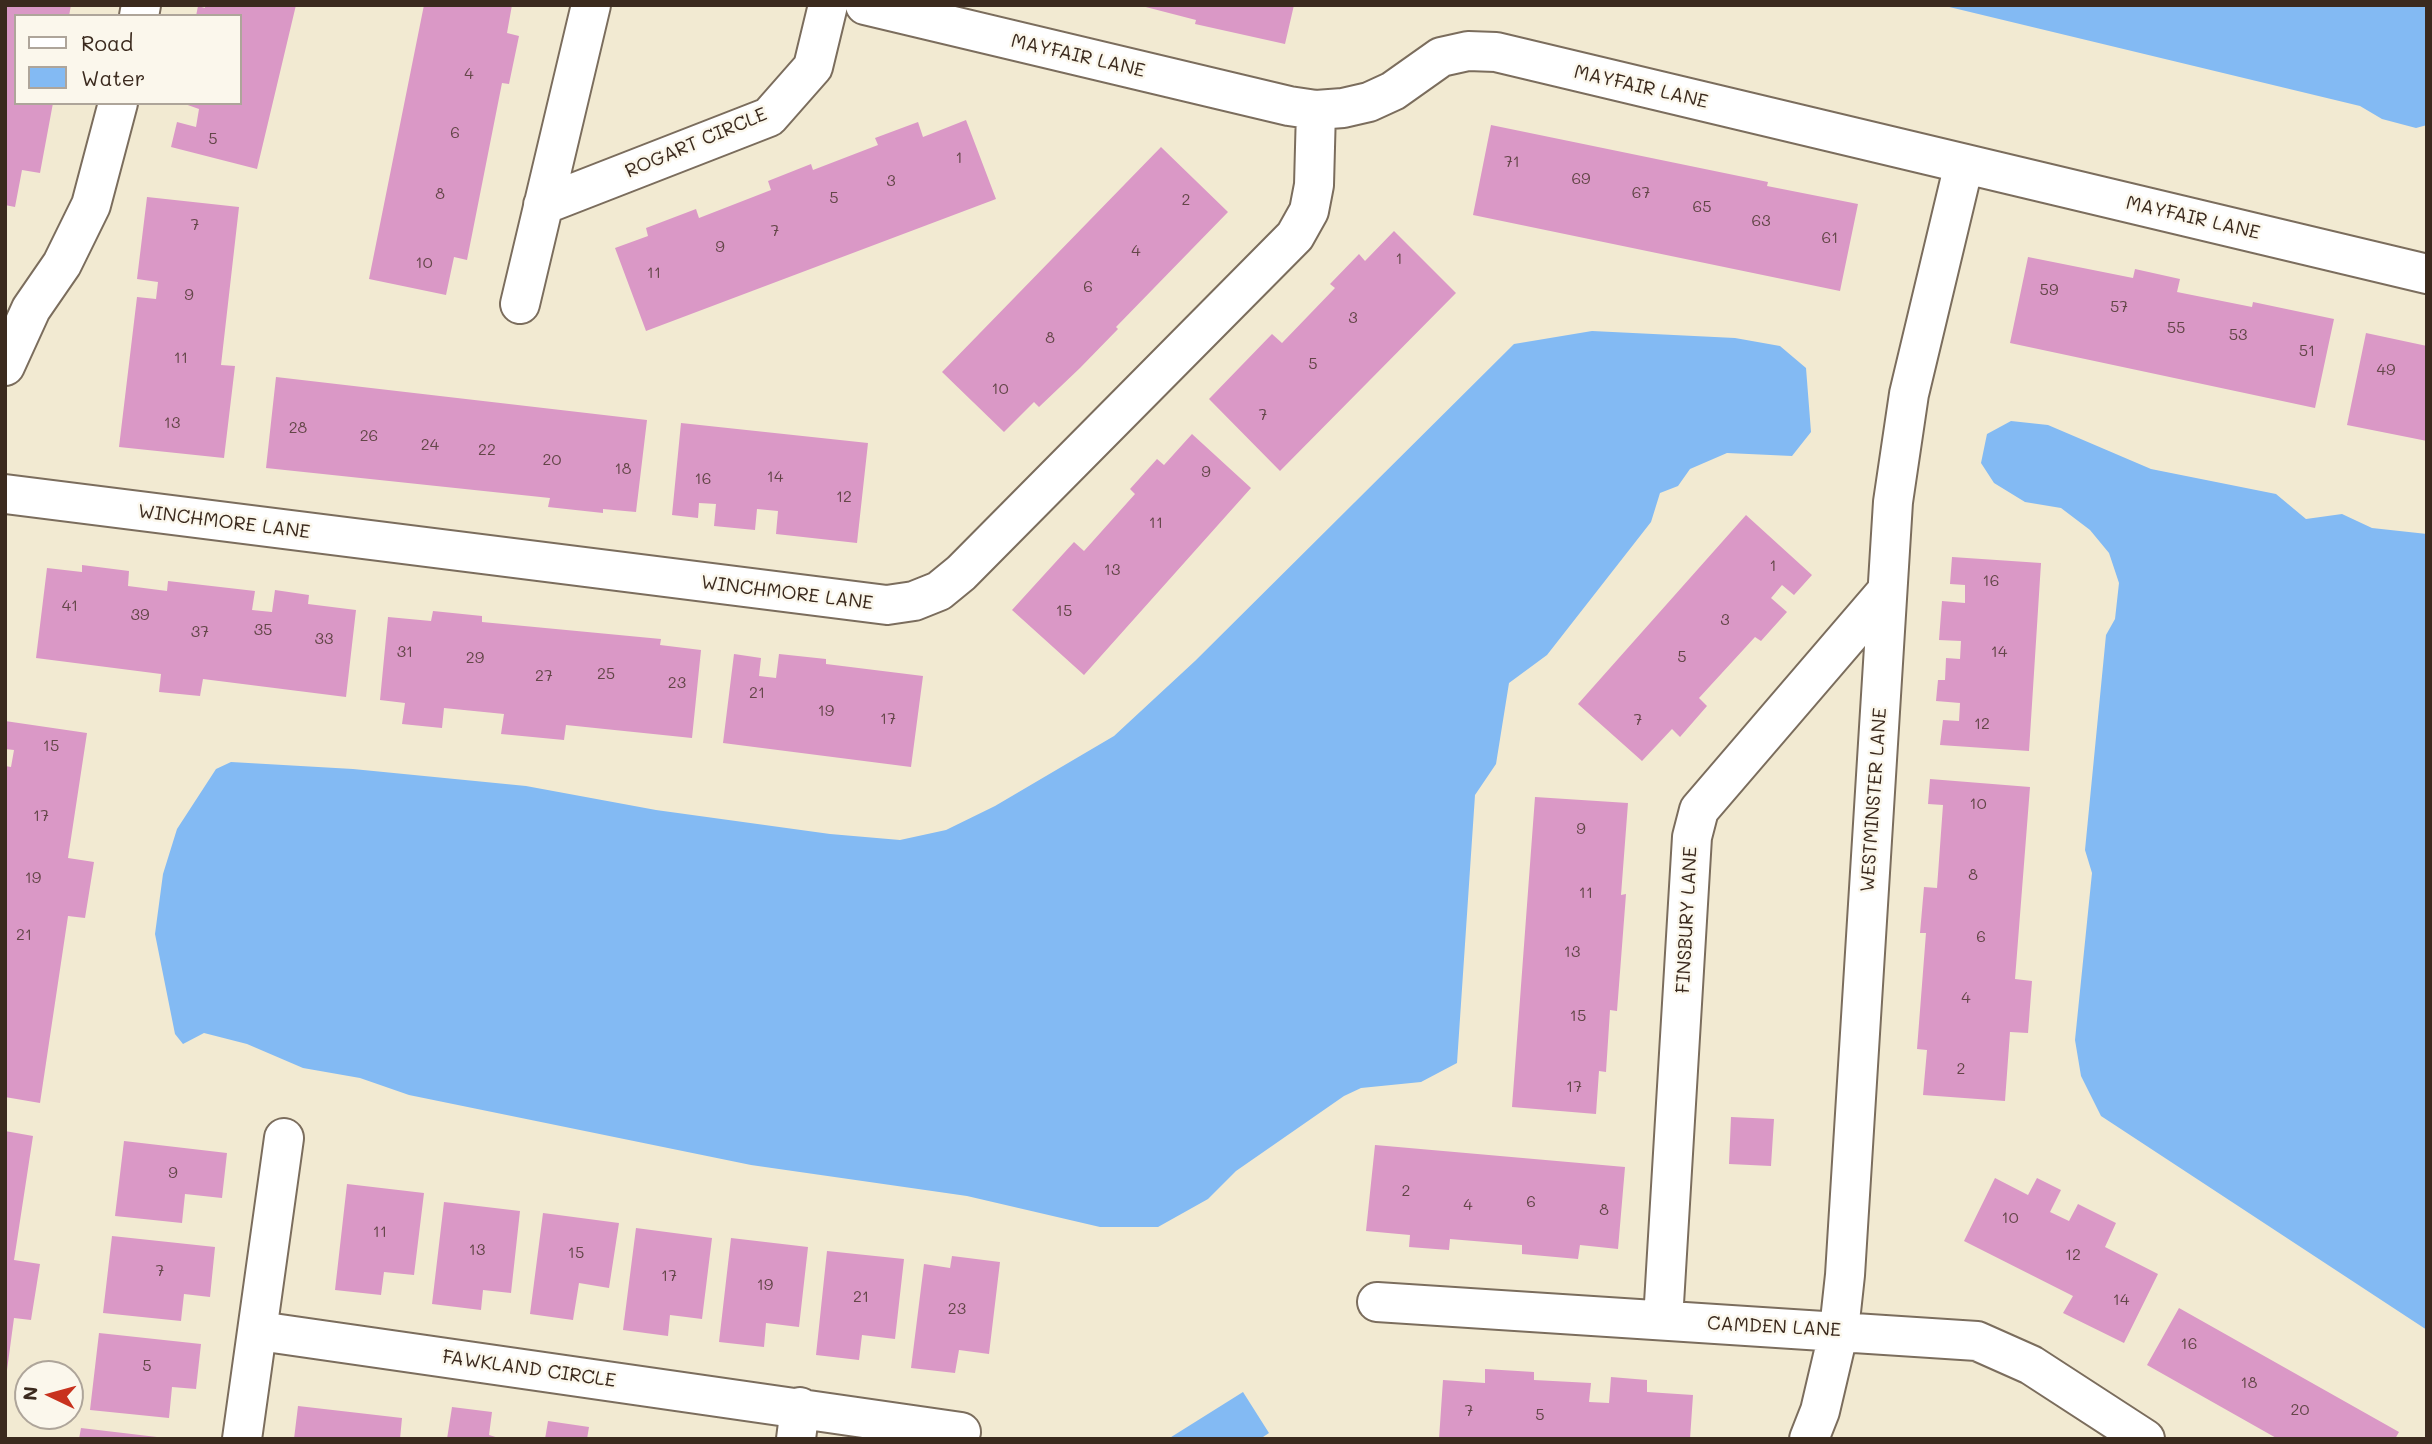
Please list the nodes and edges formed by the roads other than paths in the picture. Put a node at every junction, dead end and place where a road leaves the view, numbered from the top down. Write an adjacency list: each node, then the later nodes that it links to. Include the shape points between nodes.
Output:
1 (591, 5): 7 (street)
2 (828, 5): 7 (street, ROGART CIRCLE, via 813,67 769,117)
3 (865, 5): 5 (street, MAYFAIR LANE)
4 (118, 105): 10 (street, via 83,225 32,309)
5 (1316, 110): 6 (street, MAYFAIR LANE, via 1369,102 1441,57 1468,51 1496,52); 11 (street, WINCHMORE LANE, via 1314,185 1309,211 1295,236 961,573 939,591 914,601 887,605)
6 (1964, 164): 8 (street, MAYFAIR LANE); 12 (street, WESTMINSTER LANE, via 1909,394 1893,502)
7 (543, 205): 9 (street)
8 (2427, 274)
9 (520, 303)
10 (5, 366)
11 (5, 494)
12 (1887, 591): 15 (street, FINSBURY LANE, via 1699,810 1692,837); 17 (street, WESTMINSTER LANE)
13 (284, 1138): 16 (street)
14 (1377, 1302): 15 (street, CAMDEN LANE)
15 (1663, 1320): 17 (street, CAMDEN LANE)
16 (259, 1331): 18 (street, FAWKLAND CIRCLE); 20 (street)
17 (1839, 1331): 21 (street, WESTMINSTER LANE); 22 (street, CAMDEN LANE, via 1977,1341 2005,1351)
18 (798, 1423): 19 (street, FAWKLAND CIRCLE)
19 (961, 1432)
20 (242, 1439)
21 (1809, 1439)
22 (2145, 1439)

